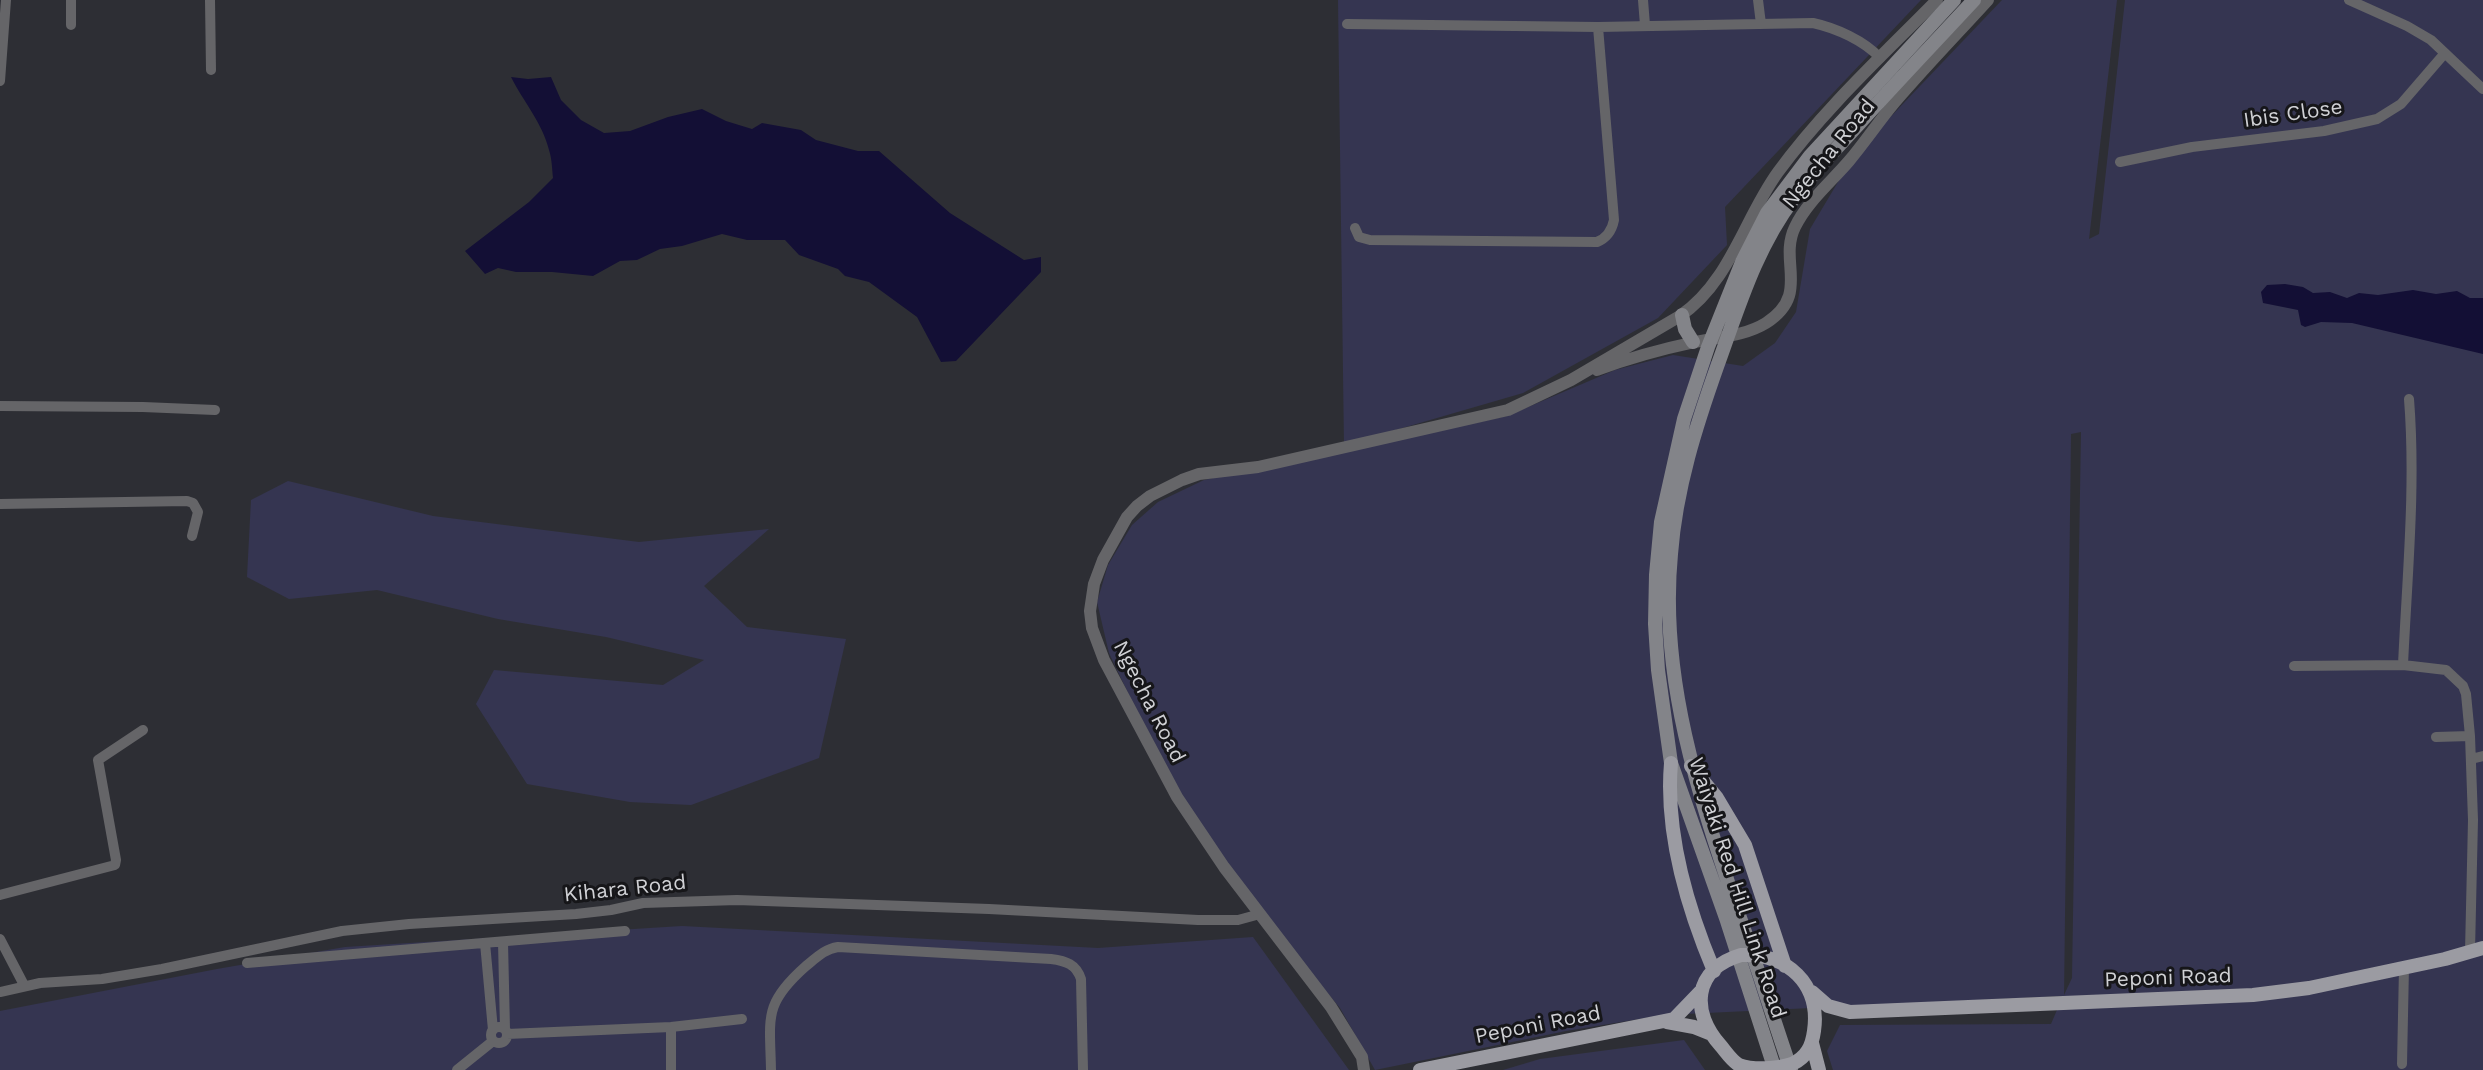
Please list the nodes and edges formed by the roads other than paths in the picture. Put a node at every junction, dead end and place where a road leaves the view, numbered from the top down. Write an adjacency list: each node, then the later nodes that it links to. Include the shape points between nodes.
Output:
1 (6, 0): 19 (street)
2 (71, 0): 13 (street)
3 (210, 0): 18 (street)
4 (1643, 0): 14 (street)
5 (1758, 0): 12 (street)
6 (1937, 0): 17 (street, Ngecha Road)
7 (1954, 0): 22 (main road, via 1810,156)
8 (1974, 0): 22 (main road)
9 (1988, 0): 25 (street, Ngecha Road, via 1802,216 1790,241 1793,276 1780,310 1755,328)
10 (2349, 0): 16 (street, via 2407,26)
11 (1347, 24): 15 (street)
12 (1761, 24): 14 (street); 17 (street, via 1823,25 1870,47)
13 (71, 25)
14 (1645, 25): 15 (street)
15 (1598, 27): 23 (street, via 1614,220 1602,240 1370,240 1359,237)
16 (2445, 53): 20 (street); 21 (street, Ibis Close, via 2401,103 2377,119)
17 (1880, 58): 24 (street, Ngecha Road, via 1811,130 1780,170 1712,285)
18 (211, 69)
19 (0, 81)
20 (2483, 89)
21 (2120, 162)
22 (1787, 197): 26 (main road); 26 (main road, via 1756,233 1718,319)
23 (1355, 228)
24 (1682, 315): 25 (main road); 27 (street, Ngecha Road)
25 (1693, 342): 27 (street, Ngecha Road)
26 (1715, 350): 40 (main road, Waiyaki Red Hill Link Road, via 1684,419 1659,544 1655,624); 41 (main road, Waiyaki Red Hill Link Road, via 1686,464 1671,552 1669,594 1676,690)
27 (1571, 380): 43 (street, Ngecha Road, via 1530,401 1484,416 1258,467 1199,474 1150,496 1127,517 1114,539 1090,601 1092,628 1104,660 1177,797)
28 (2409, 399): 33 (street, via 2410,514)
29 (0, 406): 30 (street)
30 (215, 410)
31 (0, 504): 32 (street, via 187,501 198,512)
32 (192, 536)
33 (2403, 665): 34 (street); 36 (street, via 2446,670 2455,676 2466,694)
34 (2294, 666)
35 (143, 730): 42 (street, via 98,760 115,865)
36 (2470, 736): 37 (street); 39 (street)
37 (2436, 737)
38 (2483, 756): 39 (street)
39 (2471, 759): 48 (street)
40 (1671, 764): 51 (main road, via 1670,800 1682,875); 68 (main road, Waiyaki Red Hill Link Road, via 1727,921)
41 (1691, 766): 50 (main road, via 1745,845); 67 (main road, Waiyaki Red Hill Link Road)
42 (0, 895)
43 (1260, 914): 53 (street, Kihara Road, via 1237,920 1198,920 761,901 643,903 576,914 374,927 102,979); 73 (street, Ngecha Road, via 1344,1027 1362,1057)
44 (625, 931): 46 (street)
45 (0, 939): 53 (street)
46 (503, 942): 47 (street); 61 (street)
47 (485, 943): 49 (street); 63 (street)
48 (2477, 949): 52 (main road, Peponi Road)
49 (247, 963)
50 (1785, 965): 51 (main road, via 1741,955); 56 (main road, Peponi Road)
51 (1717, 967): 55 (main road, Peponi Road)
52 (2404, 967): 57 (main road, Peponi Road, via 2309,988 2215,998); 65 (street)
53 (24, 985): 54 (street, Kihara Road)
54 (0, 992)
55 (1700, 992): 59 (main road, Peponi Road, via 1682,1013); 62 (main road)
56 (1812, 992): 57 (main road, Peponi Road, via 1828,1006); 64 (main road, via 1816,1010)
57 (1850, 1012): 64 (main road, Peponi Road, via 1836,1016)
58 (742, 1019): 60 (street)
59 (1664, 1022): 62 (main road, Peponi Road); 74 (main road, Peponi Road)
60 (671, 1027): 61 (street); 70 (street)
61 (506, 1032): 63 (street, via 498,1027); 63 (street, via 502,1043)
62 (1709, 1033): 66 (main road)
63 (493, 1035): 69 (street)
64 (1813, 1036): 67 (main road, Peponi Road, via 1807,1053); 75 (main road)
65 (2402, 1064)
66 (1739, 1067): 68 (main road)
67 (1792, 1067): 68 (main road)
68 (1769, 1069)
69 (457, 1070)
70 (671, 1070)
71 (771, 1070): 72 (street, via 771,1016 778,995 818,955 838,947 1069,962 1081,979)
72 (1083, 1070)
73 (1364, 1070)
74 (1420, 1070)
75 (1819, 1070)

